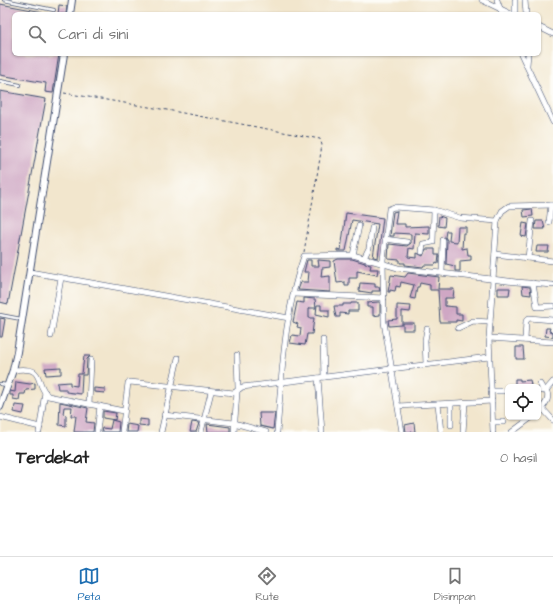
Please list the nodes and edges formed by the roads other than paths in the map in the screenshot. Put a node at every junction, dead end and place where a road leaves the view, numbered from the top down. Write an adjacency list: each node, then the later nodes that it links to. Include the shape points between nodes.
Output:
1 (4, 0): 7 (lane)
2 (72, 0): 9 (street)
3 (482, 0): 8 (street)
4 (497, 0): 8 (street)
5 (515, 0): 10 (street)
6 (525, 0): 11 (street)
7 (54, 10)
8 (501, 11)
9 (70, 12)
10 (515, 12)
11 (526, 12)
12 (541, 28): 13 (street)
13 (553, 34)
14 (64, 56): 39 (street)
15 (522, 56): 17 (street)
16 (528, 56): 17 (street)
17 (527, 65): 20 (street)
18 (0, 81): 19 (lane)
19 (20, 84)
20 (551, 115): 21 (street)
21 (553, 122)
22 (552, 205): 24 (street, via 509,206 502,211); 26 (street)
23 (434, 210): 24 (street, via 460,218); 29 (street, via 390,208); 32 (street, via 433,242 423,244)
24 (498, 221): 33 (street)
25 (532, 221): 36 (street)
26 (549, 222)
27 (359, 226): 34 (street)
28 (372, 228): 35 (street, via 369,248)
29 (384, 239): 31 (street); 38 (street)
30 (443, 240): 40 (street)
31 (407, 242)
32 (422, 252)
33 (495, 254): 36 (street); 42 (street)
34 (353, 255): 35 (street); 45 (street, via 304,256)
35 (364, 258): 38 (street)
36 (528, 258): 37 (street)
37 (553, 261)
38 (383, 265): 40 (street); 46 (street)
39 (30, 272): 41 (street); 50 (street)
40 (442, 273): 42 (street)
41 (61, 278): 49 (street); 55 (street)
42 (493, 278): 43 (street); 52 (street)
43 (533, 283): 44 (street); 47 (street, via 537,308)
44 (553, 285)
45 (294, 294): 46 (street); 49 (street)
46 (384, 298): 65 (street, via 384,322)
47 (553, 306)
48 (0, 315): 50 (lane)
49 (289, 318): 69 (street)
50 (22, 320): 66 (street)
51 (553, 320): 58 (street, via 529,318 526,321)
52 (490, 322): 53 (street, via 473,321); 56 (street)
53 (458, 328)
54 (427, 329): 64 (street)
55 (51, 336)
56 (489, 338): 58 (street); 61 (street)
57 (323, 340): 67 (street)
58 (525, 340): 59 (street)
59 (553, 342)
60 (238, 355): 74 (street)
61 (489, 357): 64 (street); 76 (street)
62 (178, 358): 73 (street)
63 (91, 360): 83 (street)
64 (426, 364): 65 (street)
65 (391, 369): 67 (street); 87 (street)
66 (13, 370): 71 (street); 79 (street, via 32,370 40,378)
67 (321, 378): 69 (street); 109 (street)
68 (553, 382): 75 (street)
69 (280, 383): 74 (street); 108 (street)
70 (0, 384): 71 (lane)
71 (8, 385): 88 (street)
72 (541, 385): 75 (street)
73 (171, 386): 80 (street); 91 (street, via 128,383); 92 (street)
74 (237, 390): 80 (street); 99 (street)
75 (545, 390): 78 (street); 89 (street, via 547,400)
76 (491, 391): 77 (street); 81 (street)
77 (505, 391)
78 (541, 391)
79 (45, 392): 83 (street, via 49,396); 101 (street)
80 (211, 392): 94 (street)
81 (492, 400): 82 (street); 97 (street)
82 (465, 403): 85 (street); 112 (street)
83 (89, 404): 86 (street)
84 (438, 404): 85 (street); 87 (street); 111 (street)
85 (451, 404): 100 (street)
86 (100, 406): 91 (street); 102 (street)
87 (398, 406): 110 (street)
88 (0, 407)
89 (541, 408)
90 (541, 410): 96 (street)
91 (124, 411): 103 (street)
92 (164, 415): 94 (street); 104 (street)
93 (0, 416): 101 (street)
94 (205, 420): 99 (street); 105 (street)
95 (528, 420): 114 (street)
96 (553, 420)
97 (493, 422): 98 (street); 113 (street)
98 (504, 422)
99 (234, 423): 106 (street); 107 (street)
100 (451, 425)
101 (40, 430)
102 (97, 432)
103 (122, 432)
104 (161, 432)
105 (201, 432)
106 (234, 432)
107 (266, 432)
108 (277, 432)
109 (322, 432)
110 (402, 432)
111 (441, 432)
112 (462, 432)
113 (493, 432)
114 (512, 432)

